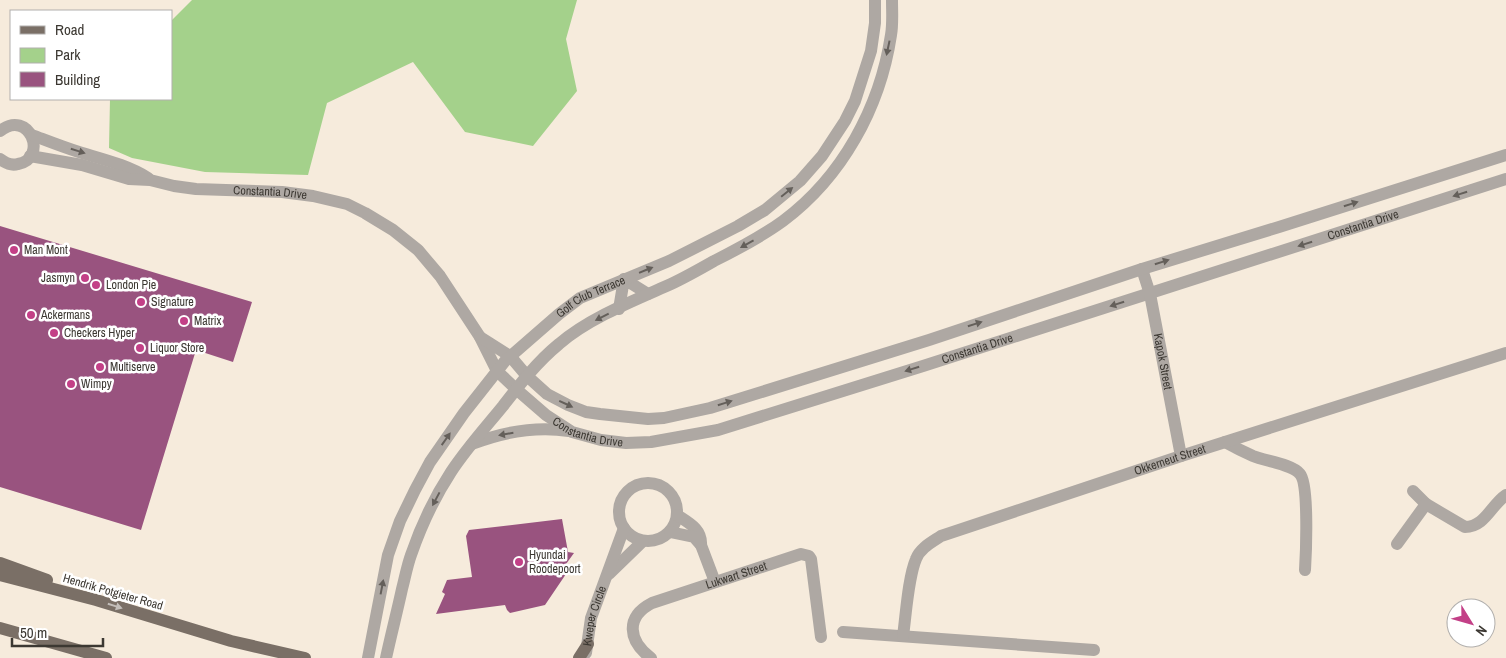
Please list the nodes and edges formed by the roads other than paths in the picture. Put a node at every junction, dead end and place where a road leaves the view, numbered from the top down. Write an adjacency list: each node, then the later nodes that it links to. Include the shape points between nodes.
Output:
1 (875, 0): 11 (street, Golf Club Terrace, one-way to 1, via 669,261 738,226 765,210 800,181 822,156 852,108 872,51)
2 (892, 0): 12 (street, Golf Club Terrace, one-way to 12, via 891,34 872,106 847,152 828,178 783,221 750,243)
3 (0, 131): 4 (street, Constantia Drive, via 16,125)
4 (32, 135): 6 (street, via 34,148); 9 (street, Constantia Drive, one-way to 9, via 141,173)
5 (1506, 155): 10 (street, Constantia Drive, one-way to 5)
6 (30, 156): 7 (street, via 17,165); 9 (street, Constantia Drive, via 82,165 128,179)
7 (0, 159)
8 (1506, 179): 13 (street, Constantia Drive, one-way to 13)
9 (150, 180): 15 (street, Constantia Drive, via 196,189 282,192 347,204 393,230 418,250 440,276)
10 (1142, 269): 13 (street, Kapok Street); 19 (street, Constantia Drive, one-way to 10, via 547,394 586,412 627,418 664,418 710,408 929,340)
11 (624, 279): 12 (street); 14 (street); 17 (street, Golf Club Terrace, via 580,298)
12 (648, 294): 14 (street, Golf Club Terrace)
13 (1150, 294): 21 (street, Constantia Drive, one-way to 21, via 718,430 651,442 626,443); 24 (street, Kapok Street)
14 (619, 308): 19 (street, Golf Club Terrace, one-way to 19, via 572,334)
15 (480, 336): 17 (street, Constantia Drive); 18 (street, Constantia Drive)
16 (1506, 353): 22 (street, Okkerneut Street)
17 (510, 356): 18 (street, Golf Club Terrace); 19 (street, Constantia Drive)
18 (497, 371): 20 (street, Constantia Drive); 49 (street, Golf Club Terrace, one-way to 18, via 388,555 400,521 430,462)
19 (527, 376): 20 (street, Golf Club Terrace)
20 (516, 389): 21 (street, Constantia Drive); 23 (street, Golf Club Terrace)
21 (572, 432): 23 (street, one-way to 23, via 538,429 500,434)
22 (1225, 442): 24 (street, Okkerneut Street); 35 (street, via 1300,474 1304,483 1307,528)
23 (472, 444): 50 (street, Golf Club Terrace, one-way to 50, via 436,497 410,558)
24 (1181, 456): 43 (street, Okkerneut Street, via 941,536 928,544 916,558 911,576)
25 (1413, 491): 27 (street)
26 (1506, 494): 27 (street, via 1485,518 1472,527 1465,527)
27 (1426, 504): 32 (street)
28 (677, 515): 29 (street, Kweper Circle, via 677,505 666,489 648,483 639,485 630,489 620,505 619,515); 30 (street); 33 (street, via 699,532)
29 (624, 528): 31 (street, via 634,538); 37 (street, Kweper Circle)
30 (670, 532): 31 (street, Kweper Circle, via 662,538); 33 (street, via 694,537)
31 (643, 541): 37 (street, Kweper Circle)
32 (1397, 544)
33 (702, 545): 38 (street)
34 (0, 563): 39 (main road)
35 (1305, 570)
36 (0, 575): 39 (main road, Hendrik Potgieter Road)
37 (607, 575): 46 (street, Kweper Circle, via 591,618)
38 (715, 582): 44 (street, Lukwart Street, via 801,554 809,556); 51 (street, Lukwart Street, via 652,603 639,612 632,630 638,645)
39 (96, 600): 48 (main road, Hendrik Potgieter Road, one-way to 48, via 231,641)
40 (0, 628): 47 (main road)
41 (843, 632): 43 (street)
42 (0, 636): 47 (main road)
43 (903, 636): 45 (street)
44 (821, 637)
45 (1094, 650)
46 (585, 654)
47 (102, 657)
48 (305, 658)
49 (368, 658)
50 (386, 658)
51 (651, 658)

